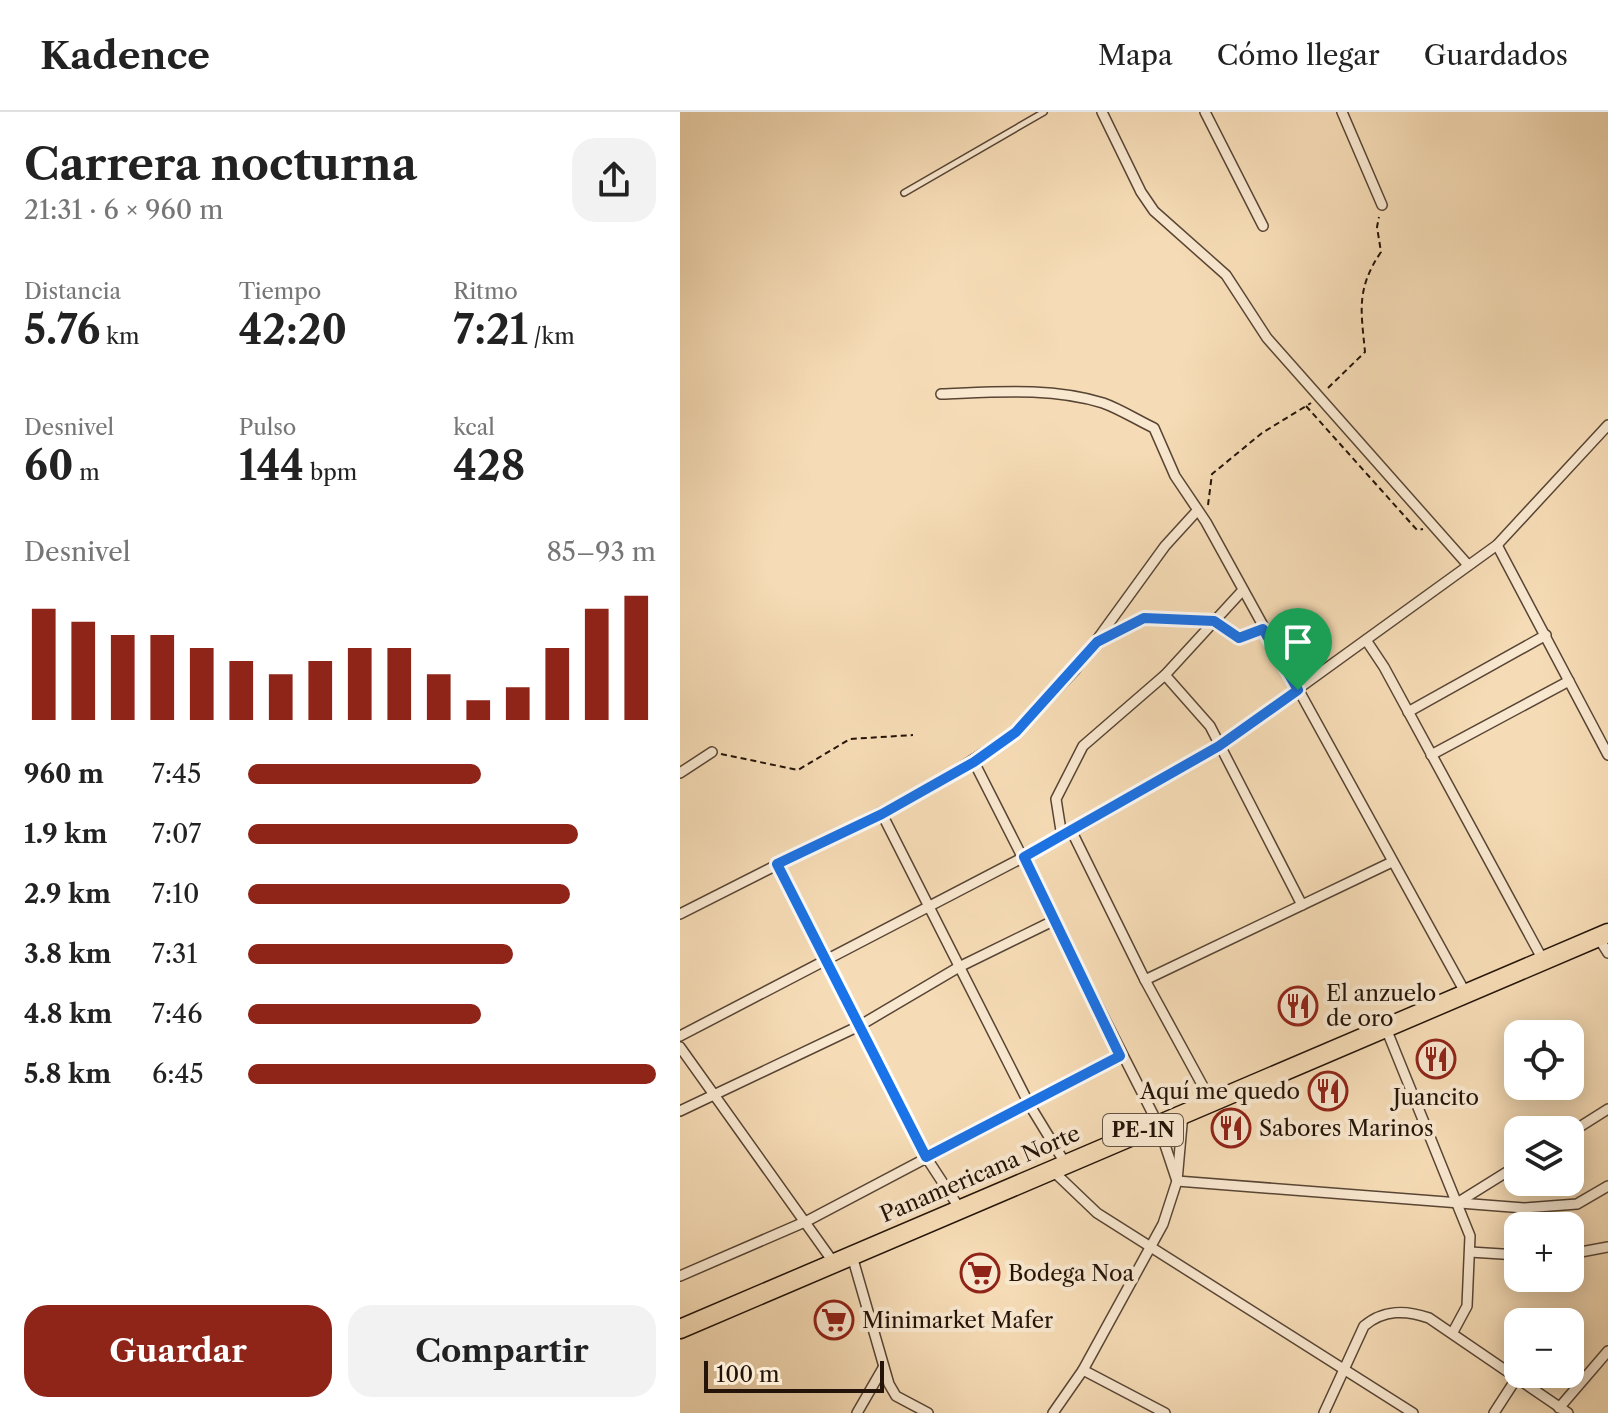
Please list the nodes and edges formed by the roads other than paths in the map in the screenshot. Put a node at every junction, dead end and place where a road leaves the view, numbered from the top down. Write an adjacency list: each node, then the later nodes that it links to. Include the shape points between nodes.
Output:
1 (1044, 112): 5 (lane)
2 (1102, 112): 12 (street, via 1154,211 1233,283 1267,338)
3 (1205, 112): 7 (street)
4 (1342, 112): 6 (street)
5 (904, 193)
6 (1382, 205)
7 (1263, 226)
8 (941, 394): 10 (street, via 1022,391 1106,404 1154,428)
9 (1608, 425): 11 (street)
10 (1196, 512): 13 (street); 24 (street, via 1165,546 1097,642 1016,732)
11 (1497, 545): 12 (street); 14 (street)
12 (1468, 565): 15 (street)
13 (1243, 590): 16 (street); 18 (street)
14 (1546, 635): 17 (street); 19 (street)
15 (1366, 640): 18 (street); 19 (street)
16 (1165, 675): 20 (street, via 1210,726); 27 (street, via 1083,746 1056,799)
17 (1569, 681): 22 (street); 23 (street)
18 (1298, 690): 20 (street); 29 (street)
19 (1408, 712): 22 (street)
20 (1219, 746): 27 (street); 31 (street)
21 (712, 752): 25 (street)
22 (1431, 755): 36 (street)
23 (1608, 755)
24 (974, 762): 26 (street); 28 (street)
25 (680, 773)
26 (882, 814): 30 (street); 32 (street)
27 (1067, 834): 28 (street); 39 (street)
28 (1024, 857): 32 (street); 34 (street)
29 (1392, 862): 31 (street); 40 (street)
30 (777, 864): 33 (street); 37 (street)
31 (1302, 905): 39 (street)
32 (929, 906): 37 (street); 38 (street)
33 (680, 914)
34 (1055, 920): 38 (street); 45 (street)
35 (1605, 941): 36 (highway, Panamericana Norte / PE-1N)
36 (1543, 960): 40 (highway, Panamericana Norte / PE-1N)
37 (826, 961): 41 (street); 43 (street)
38 (959, 967): 41 (street); 48 (street)
39 (1145, 980): 47 (street)
40 (1465, 992): 42 (highway, Panamericana Norte / PE-1N)
41 (859, 1026): 46 (street); 54 (street)
42 (1385, 1026): 47 (highway, Panamericana Norte / PE-1N); 59 (street)
43 (680, 1036)
44 (680, 1047): 46 (street)
45 (1120, 1056): 48 (street); 52 (street)
46 (715, 1095): 50 (street); 61 (street)
47 (1211, 1101): 51 (highway, Panamericana Norte / PE-1N)
48 (1029, 1104): 54 (street); 55 (street)
49 (1608, 1109): 53 (street)
50 (680, 1111)
51 (1183, 1112): 52 (highway, Panamericana Norte / PE-1N); 57 (street)
52 (1158, 1124): 55 (highway, Panamericana Norte / PE-1N); 57 (street)
53 (1584, 1124)
54 (926, 1157): 60 (street); 61 (street)
55 (1059, 1166): 60 (highway, Panamericana Norte / PE-1N); 63 (street, via 1097,1213)
56 (1504, 1174): 59 (street)
57 (1177, 1181): 59 (street); 63 (street)
58 (1608, 1186): 59 (street, via 1577,1204 1557,1208)
59 (1457, 1203): 65 (street, via 1470,1236)
60 (960, 1209): 67 (highway, Panamericana Norte / PE-1N)
61 (807, 1221): 68 (street); 69 (street)
62 (1608, 1247): 64 (street)
63 (1150, 1248): 73 (street); 75 (street)
64 (1584, 1251)
65 (1470, 1252): 66 (street); 71 (street, via 1467,1306)
66 (1504, 1254)
67 (852, 1256): 68 (highway, Panamericana Norte / PE-1N); 74 (street)
68 (834, 1263): 70 (highway, Panamericana Norte / PE-1N)
69 (680, 1276)
70 (680, 1329)
71 (1453, 1332): 73 (street, via 1413,1312 1375,1316 1364,1326); 76 (street)
72 (1608, 1351): 79 (street)
73 (1343, 1367): 84 (street); 85 (street)
74 (883, 1368): 81 (street); 82 (street, via 896,1396)
75 (1083, 1370): 80 (street); 83 (street)
76 (1504, 1370)
77 (1510, 1388): 86 (street)
78 (1530, 1388): 79 (street)
79 (1563, 1410)
80 (1162, 1412)
81 (857, 1413)
82 (928, 1413)
83 (1053, 1413)
84 (1324, 1413)
85 (1413, 1413)
86 (1494, 1413)

